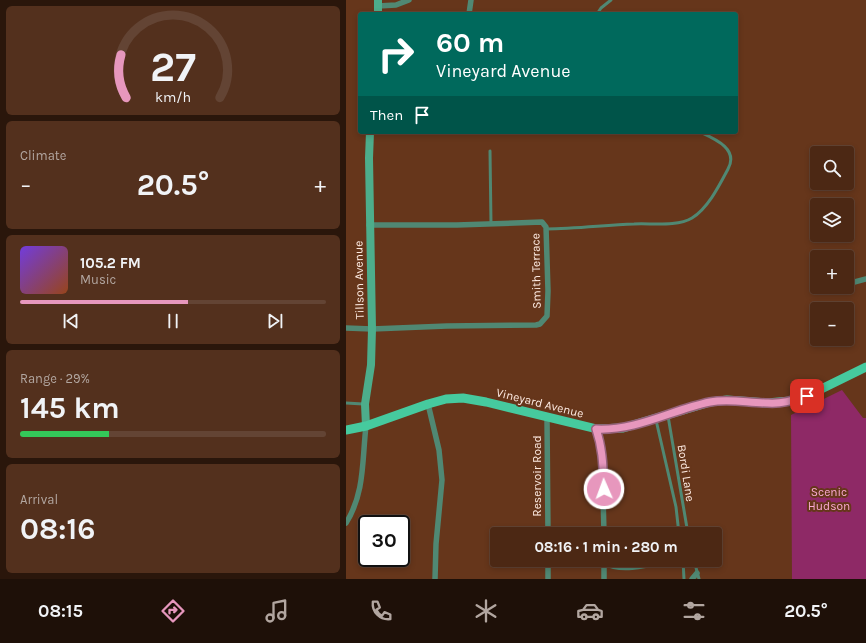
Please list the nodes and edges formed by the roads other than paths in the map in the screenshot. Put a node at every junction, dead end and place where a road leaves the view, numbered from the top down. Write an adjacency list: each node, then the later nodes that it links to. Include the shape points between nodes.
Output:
1 (409, 0): 4 (street, via 396,5)
2 (471, 0): 5 (street)
3 (612, 0): 6 (lane)
4 (378, 7)
5 (469, 12)
6 (598, 12)
7 (370, 134): 11 (street, Tillson Avenue)
8 (704, 134): 12 (lane, via 724,145 731,156 722,181 702,208 691,218 673,223)
9 (490, 151): 10 (lane)
10 (491, 224): 11 (street, Smith Terrace); 12 (street, Smith Terrace, via 542,222)
11 (369, 225): 16 (street, Tillson Avenue)
12 (546, 228): 16 (street, Smith Terrace, via 548,312 540,324)
13 (866, 279): 14 (street)
14 (854, 282)
15 (346, 328): 16 (street)
16 (372, 329): 19 (street, Tillson Avenue, via 371,365)
17 (866, 367): 21 (main road, Vineyard Avenue, via 807,396 790,401 716,401)
18 (346, 403): 19 (lane)
19 (365, 404): 24 (street, Tillson Avenue)
20 (428, 404): 22 (main road, Vineyard Avenue, via 463,398); 24 (main road, Vineyard Avenue); 39 (street, via 439,450 442,480)
21 (668, 414): 23 (main road, Vineyard Avenue); 31 (lane, Bordi Lane)
22 (547, 418): 25 (main road, Vineyard Avenue); 28 (street, Reservoir Road)
23 (656, 418): 25 (main road, Vineyard Avenue, via 624,428); 30 (lane)
24 (366, 426): 26 (main road, Vineyard Avenue); 27 (street, via 360,491)
25 (596, 429): 29 (street, via 602,453)
26 (346, 430)
27 (346, 523)
28 (548, 527)
29 (604, 527)
30 (678, 527)
31 (687, 527)
32 (548, 567): 40 (street)
33 (604, 567): 41 (street)
34 (610, 567): 35 (lane)
35 (638, 567)
36 (683, 567): 42 (lane)
37 (696, 567): 38 (lane)
38 (697, 573): 43 (street); 44 (lane)
39 (435, 579)
40 (548, 579)
41 (604, 579)
42 (684, 579)
43 (692, 579)
44 (699, 579)

